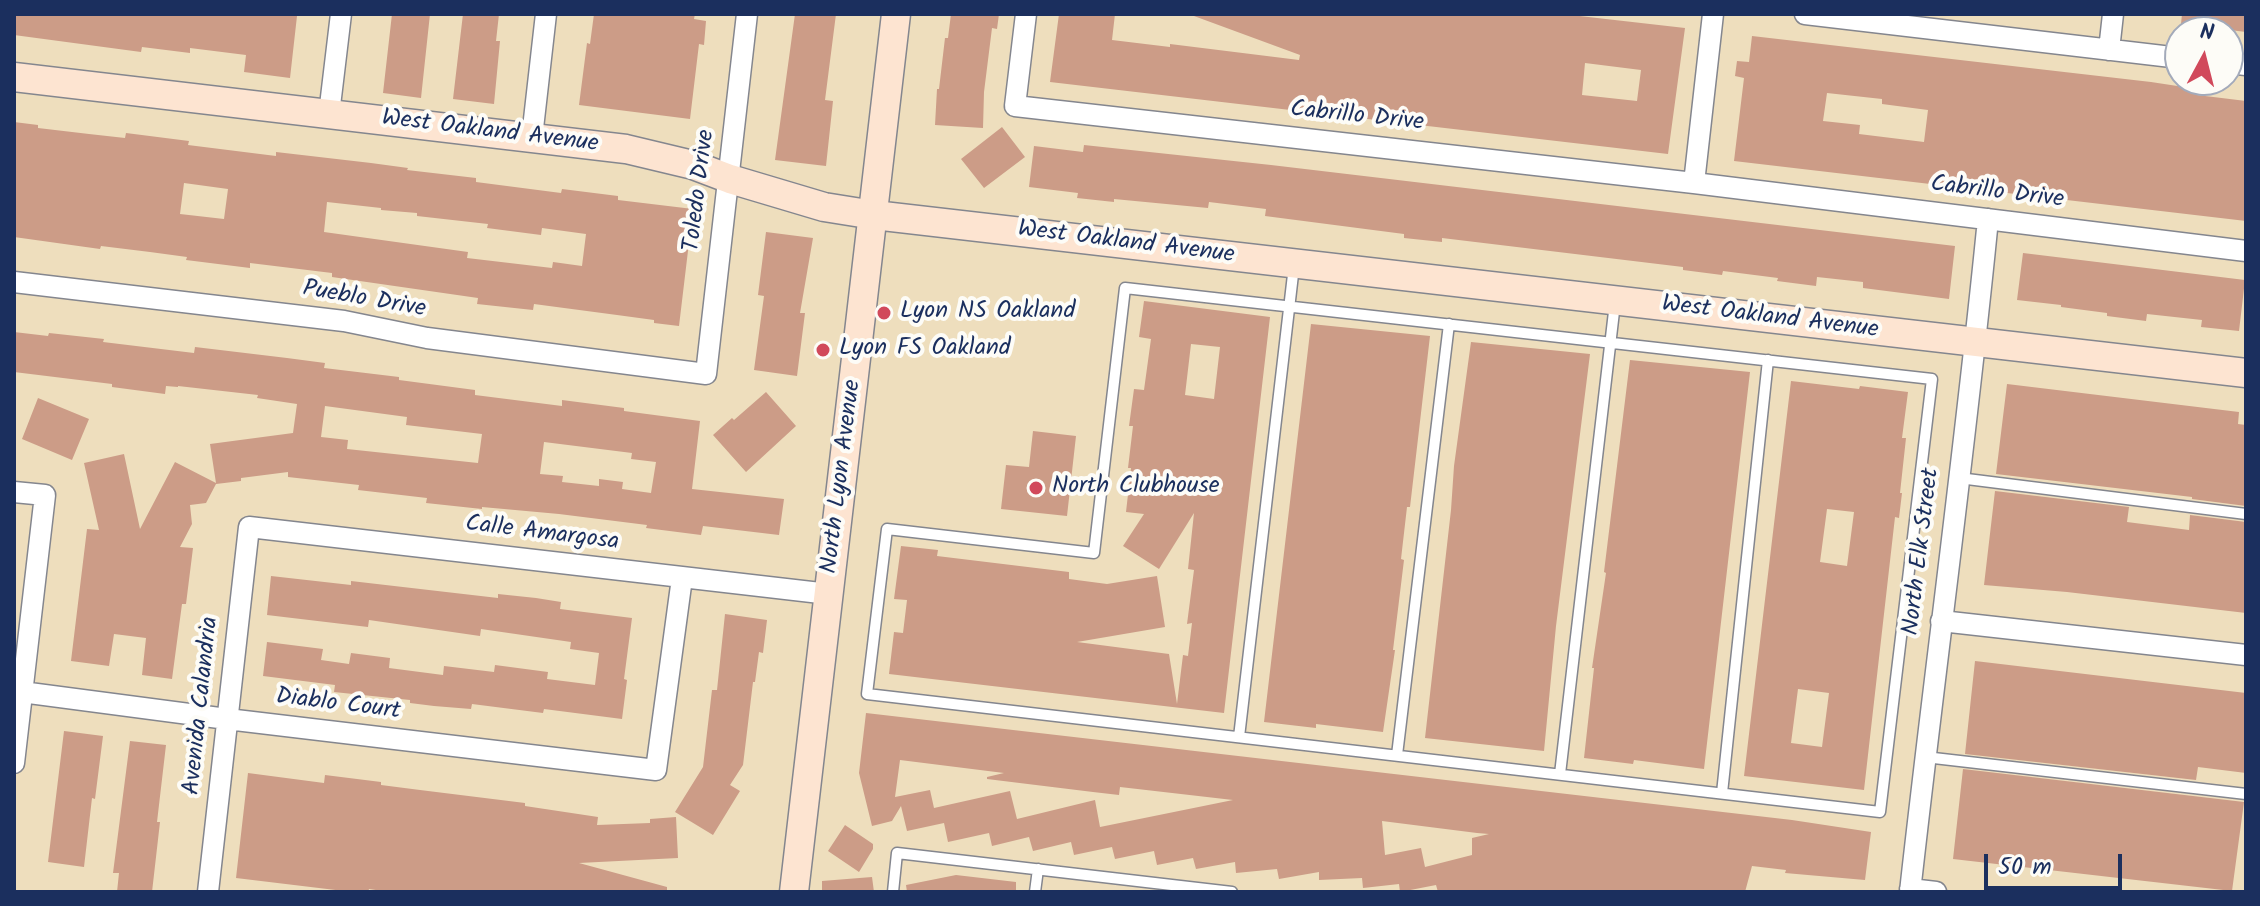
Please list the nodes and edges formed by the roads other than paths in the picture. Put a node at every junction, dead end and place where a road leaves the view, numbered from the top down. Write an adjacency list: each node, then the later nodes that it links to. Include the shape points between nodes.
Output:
1 (341, 14): 13 (street)
2 (546, 14): 14 (street)
3 (747, 14): 15 (street, Toledo Drive)
4 (896, 14): 17 (street, North Lyon Avenue)
5 (1026, 14): 16 (street, Cabrillo Drive, via 1015,106)
6 (1713, 14): 16 (street)
7 (1805, 14): 9 (street)
8 (2113, 14): 10 (street)
9 (1923, 21): 10 (street)
10 (2109, 50): 11 (street)
11 (2164, 56)
12 (14, 77): 13 (street, West Oakland Avenue)
13 (329, 114): 14 (street, West Oakland Avenue)
14 (532, 137): 15 (street, West Oakland Avenue, via 626,149)
15 (730, 179): 17 (street, West Oakland Avenue, via 824,207); 29 (street, Toledo Drive)
16 (1694, 183): 18 (street, Cabrillo Drive)
17 (874, 215): 20 (street, West Oakland Avenue); 35 (street, North Lyon Avenue)
18 (1988, 219): 19 (street, Cabrillo Drive); 26 (street, North Elk Street)
19 (2246, 251)
20 (1294, 264): 22 (street, West Oakland Avenue); 23 (lane)
21 (14, 282): 29 (street, Pueblo Drive, via 344,321 427,338)
22 (1615, 301): 25 (lane); 26 (street, West Oakland Avenue)
23 (1289, 306): 24 (lane); 40 (lane); 40 (lane, via 1125,288 1094,553 887,529 867,694)
24 (1449, 324): 25 (lane); 41 (lane)
25 (1611, 342): 27 (lane); 44 (lane)
26 (1976, 342): 28 (street, West Oakland Avenue); 30 (street, North Elk Street)
27 (1768, 360): 45 (lane); 45 (lane, via 1932,379 1880,812)
28 (2246, 373)
29 (706, 374)
30 (1959, 478): 32 (lane); 36 (street, North Elk Street)
31 (14, 492): 38 (street, via 45,495)
32 (2246, 514)
33 (249, 527): 34 (street, Calle Amargosa); 39 (street, Avenida Calandria)
34 (682, 578): 35 (street, Calle Amargosa); 39 (street, Diablo Court, via 656,770)
35 (829, 594): 51 (street, North Lyon Avenue)
36 (1941, 621): 37 (street); 42 (street, North Elk Street)
37 (2246, 655)
38 (19, 692): 39 (street, Diablo Court); 43 (street)
39 (227, 719): 50 (street, Avenida Calandria)
40 (1239, 737): 41 (lane)
41 (1397, 755): 44 (lane)
42 (1925, 757): 46 (lane); 49 (street, North Elk Street)
43 (14, 763)
44 (1560, 774): 45 (lane)
45 (1722, 793)
46 (2246, 794)
47 (1038, 869): 48 (lane); 52 (lane, via 897,853); 53 (lane)
48 (1159, 888): 54 (lane)
49 (1910, 890): 55 (street)
50 (208, 892)
51 (794, 892)
52 (893, 892)
53 (1035, 892)
54 (1232, 892)
55 (1936, 892)

